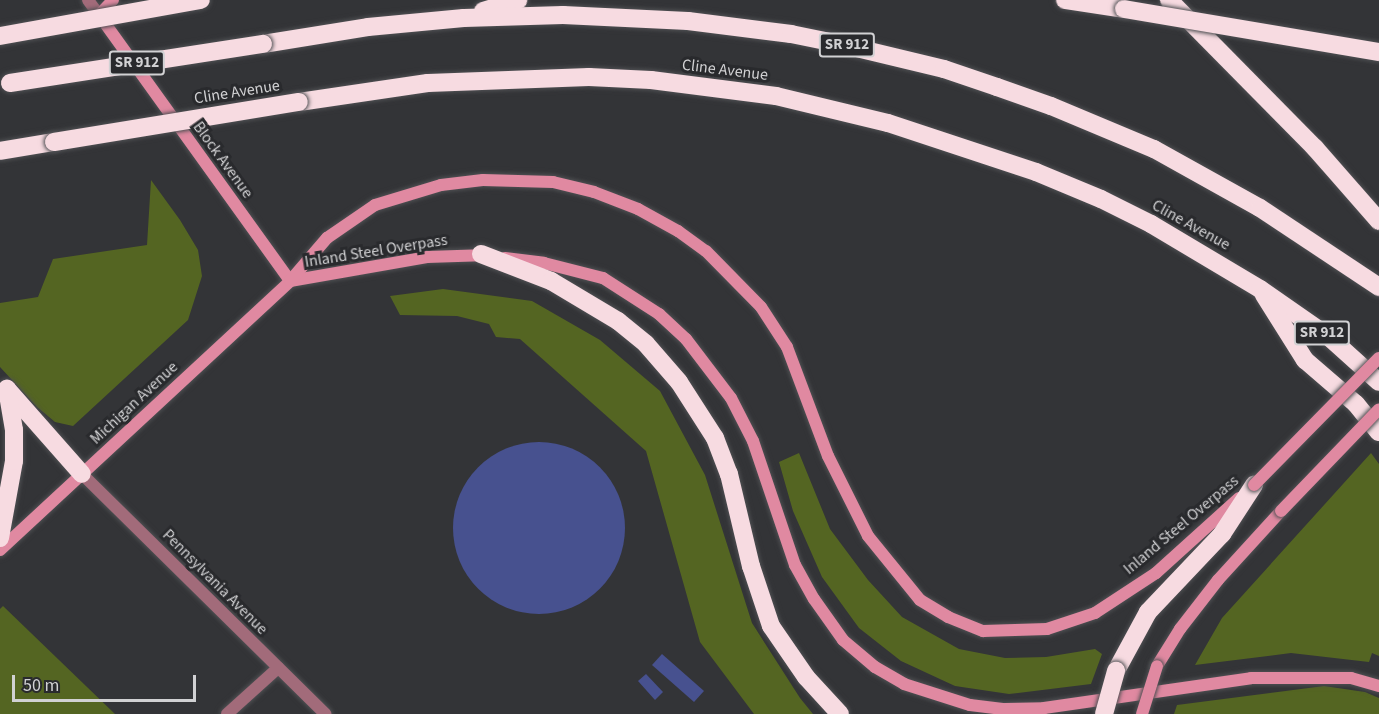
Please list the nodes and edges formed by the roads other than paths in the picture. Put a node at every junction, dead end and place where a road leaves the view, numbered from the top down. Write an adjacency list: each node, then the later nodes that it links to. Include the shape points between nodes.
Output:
1 (88, 0): 7 (street, Block Avenue)
2 (113, 0): 7 (main road)
3 (201, 0): 9 (highway, bridge)
4 (518, 0): 8 (highway)
5 (1065, 0): 10 (highway, bridge)
6 (1168, 0): 13 (highway, via 1315,148)
7 (99, 15): 15 (main road, Block Avenue)
8 (464, 18): 11 (highway, SR 912, bridge, via 368,27); 16 (highway, SR 912, via 595,16 721,25 791,34 944,69 1051,106 1154,149 1260,208)
9 (0, 36)
10 (1379, 52)
11 (5, 83)
12 (0, 151): 17 (highway, Cline Avenue / SR 912, bridge, via 428,83 528,77 651,80 776,96 888,123 1036,172 1151,224)
13 (1379, 221)
14 (481, 254): 15 (main road, Inland Steel Overpass, via 427,257); 28 (main road, Inland Steel Overpass, via 544,263 603,278 659,314 686,339 731,398 753,441 795,565 814,598 843,640 875,667 904,684 970,705 1005,709 1044,708 1251,678 1351,678); 31 (highway, via 551,281 618,321 668,367 715,438 729,474 751,566 771,626 806,677)
15 (290, 281): 23 (main road, Michigan Avenue); 24 (main road, Inland Steel Overpass, via 327,238 375,205 441,184 494,180 553,182 638,209 706,251 761,308 787,346 828,456 868,536 920,600 982,631 1047,629 1095,613 1156,573)
16 (1379, 287)
17 (1260, 289): 19 (highway, Cline Avenue / SR 912, via 1329,338); 22 (highway, via 1305,360 1356,404)
18 (1379, 357): 24 (main road, Inland Steel Overpass, bridge)
19 (1379, 382)
20 (4, 385): 23 (highway); 25 (highway, via 14,430 14,461)
21 (1379, 409): 33 (main road, bridge, via 1218,580 1157,666)
22 (1379, 432)
23 (82, 474): 26 (main road, Michigan Avenue); 27 (street, Pennsylvania Avenue)
24 (1254, 485): 32 (highway, bridge, via 1222,534 1148,612 1116,671)
25 (0, 538)
26 (0, 550)
27 (278, 668): 29 (street); 30 (street, Pennsylvania Avenue)
28 (1379, 686)
29 (227, 714)
30 (325, 714)
31 (840, 714)
32 (1104, 714)
33 (1142, 714)

